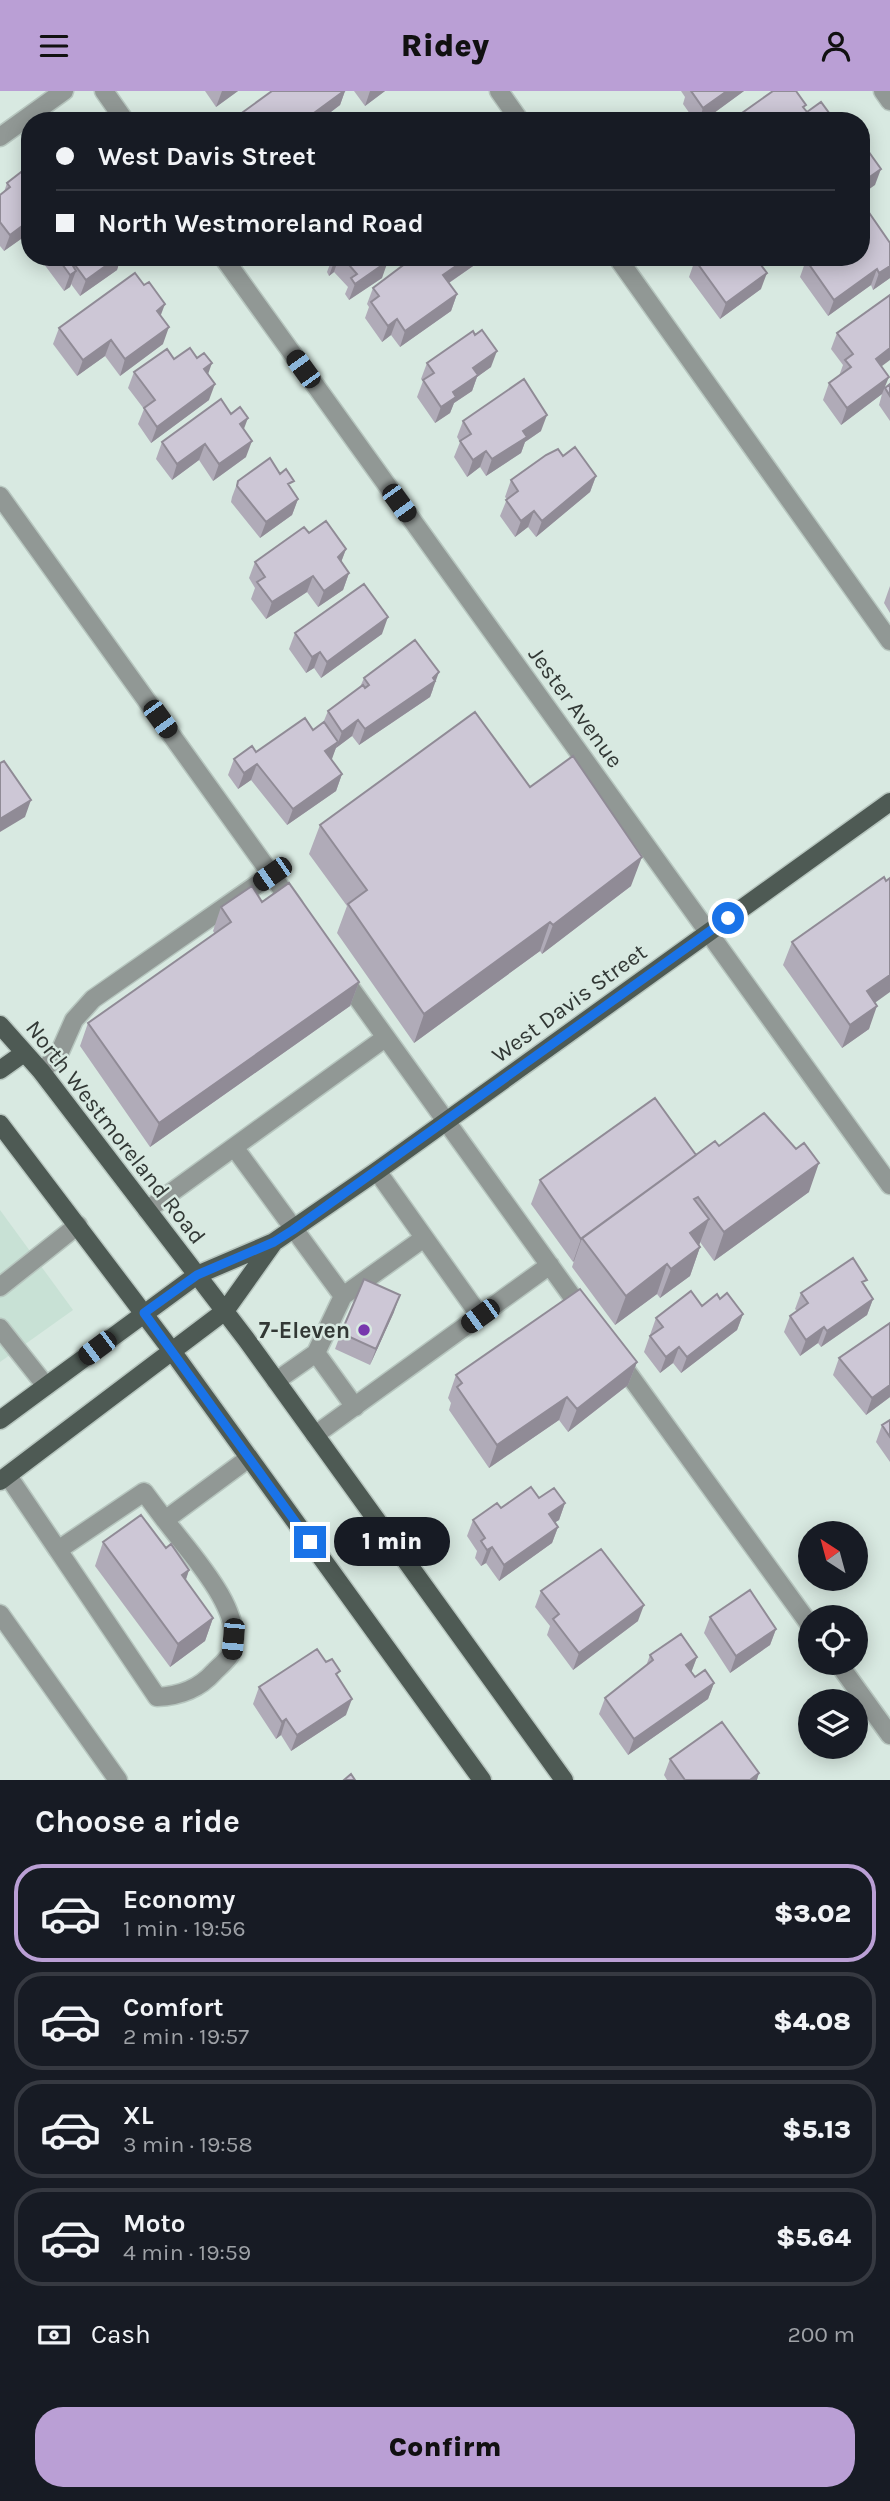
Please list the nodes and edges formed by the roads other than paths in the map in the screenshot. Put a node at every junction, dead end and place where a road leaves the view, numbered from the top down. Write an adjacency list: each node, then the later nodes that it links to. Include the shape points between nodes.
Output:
1 (64, 91): 6 (street)
2 (104, 91): 7 (street)
3 (499, 91): 8 (street)
4 (883, 91): 5 (street)
5 (890, 101)
6 (35, 112)
7 (119, 112)
8 (514, 112)
9 (21, 122): 10 (street)
10 (0, 137)
11 (229, 266): 18 (street, Jester Avenue)
12 (623, 266): 14 (street)
13 (0, 496): 16 (street)
14 (890, 641)
15 (890, 802): 18 (main road, West Davis Street)
16 (272, 874): 17 (street); 24 (street, via 93,999 74,1020 58,1056)
17 (302, 918)
18 (708, 933): 25 (main road, West Davis Street); 29 (street, Jester Avenue)
19 (332, 962): 21 (street)
20 (0, 1025): 22 (main road, North Westmoreland Road)
21 (385, 1038): 25 (street); 27 (street)
22 (24, 1053): 23 (main road); 24 (main road, North Westmoreland Road)
23 (0, 1070)
24 (41, 1071): 30 (main road, North Westmoreland Road)
25 (446, 1122): 28 (main road, West Davis Street); 35 (street)
26 (0, 1124): 31 (main road)
27 (234, 1147): 30 (street); 32 (street)
28 (377, 1171): 32 (main road, West Davis Street); 33 (street)
29 (890, 1185)
30 (147, 1210): 36 (main road, North Westmoreland Road)
31 (78, 1225): 37 (street); 40 (main road)
32 (293, 1230): 34 (main road, West Davis Street); 38 (street)
33 (424, 1238): 38 (street); 41 (street)
34 (274, 1242): 36 (main road, West Davis Street); 39 (main road, West Davis Street)
35 (550, 1265): 41 (street); 54 (street)
36 (197, 1275): 39 (main road, North Westmoreland Road); 40 (main road, West Davis Street)
37 (0, 1287)
38 (343, 1296): 44 (street)
39 (225, 1311): 43 (main road, West Davis Street); 45 (main road, North Westmoreland Road)
40 (144, 1313): 43 (main road); 46 (main road, West Davis Street)
41 (480, 1316): 47 (street)
42 (0, 1328): 46 (street)
43 (172, 1351): 50 (main road); 51 (main road, West Davis Street)
44 (316, 1353): 45 (street); 47 (street)
45 (276, 1381): 49 (main road, North Westmoreland Road)
46 (46, 1387): 48 (main road, West Davis Street)
47 (355, 1407): 49 (street)
48 (0, 1420)
49 (315, 1435): 60 (main road, North Westmoreland Road)
50 (249, 1458): 52 (street); 59 (main road)
51 (4, 1478): 53 (street)
52 (165, 1520): 53 (street, via 144,1492); 53 (street, via 220,1595 234,1625 232,1653 205,1682 177,1696 157,1697)
53 (58, 1550)
54 (798, 1608)
55 (0, 1615): 58 (street)
56 (847, 1675): 57 (street)
57 (890, 1735)
58 (118, 1780)
59 (482, 1780)
60 (564, 1780)

